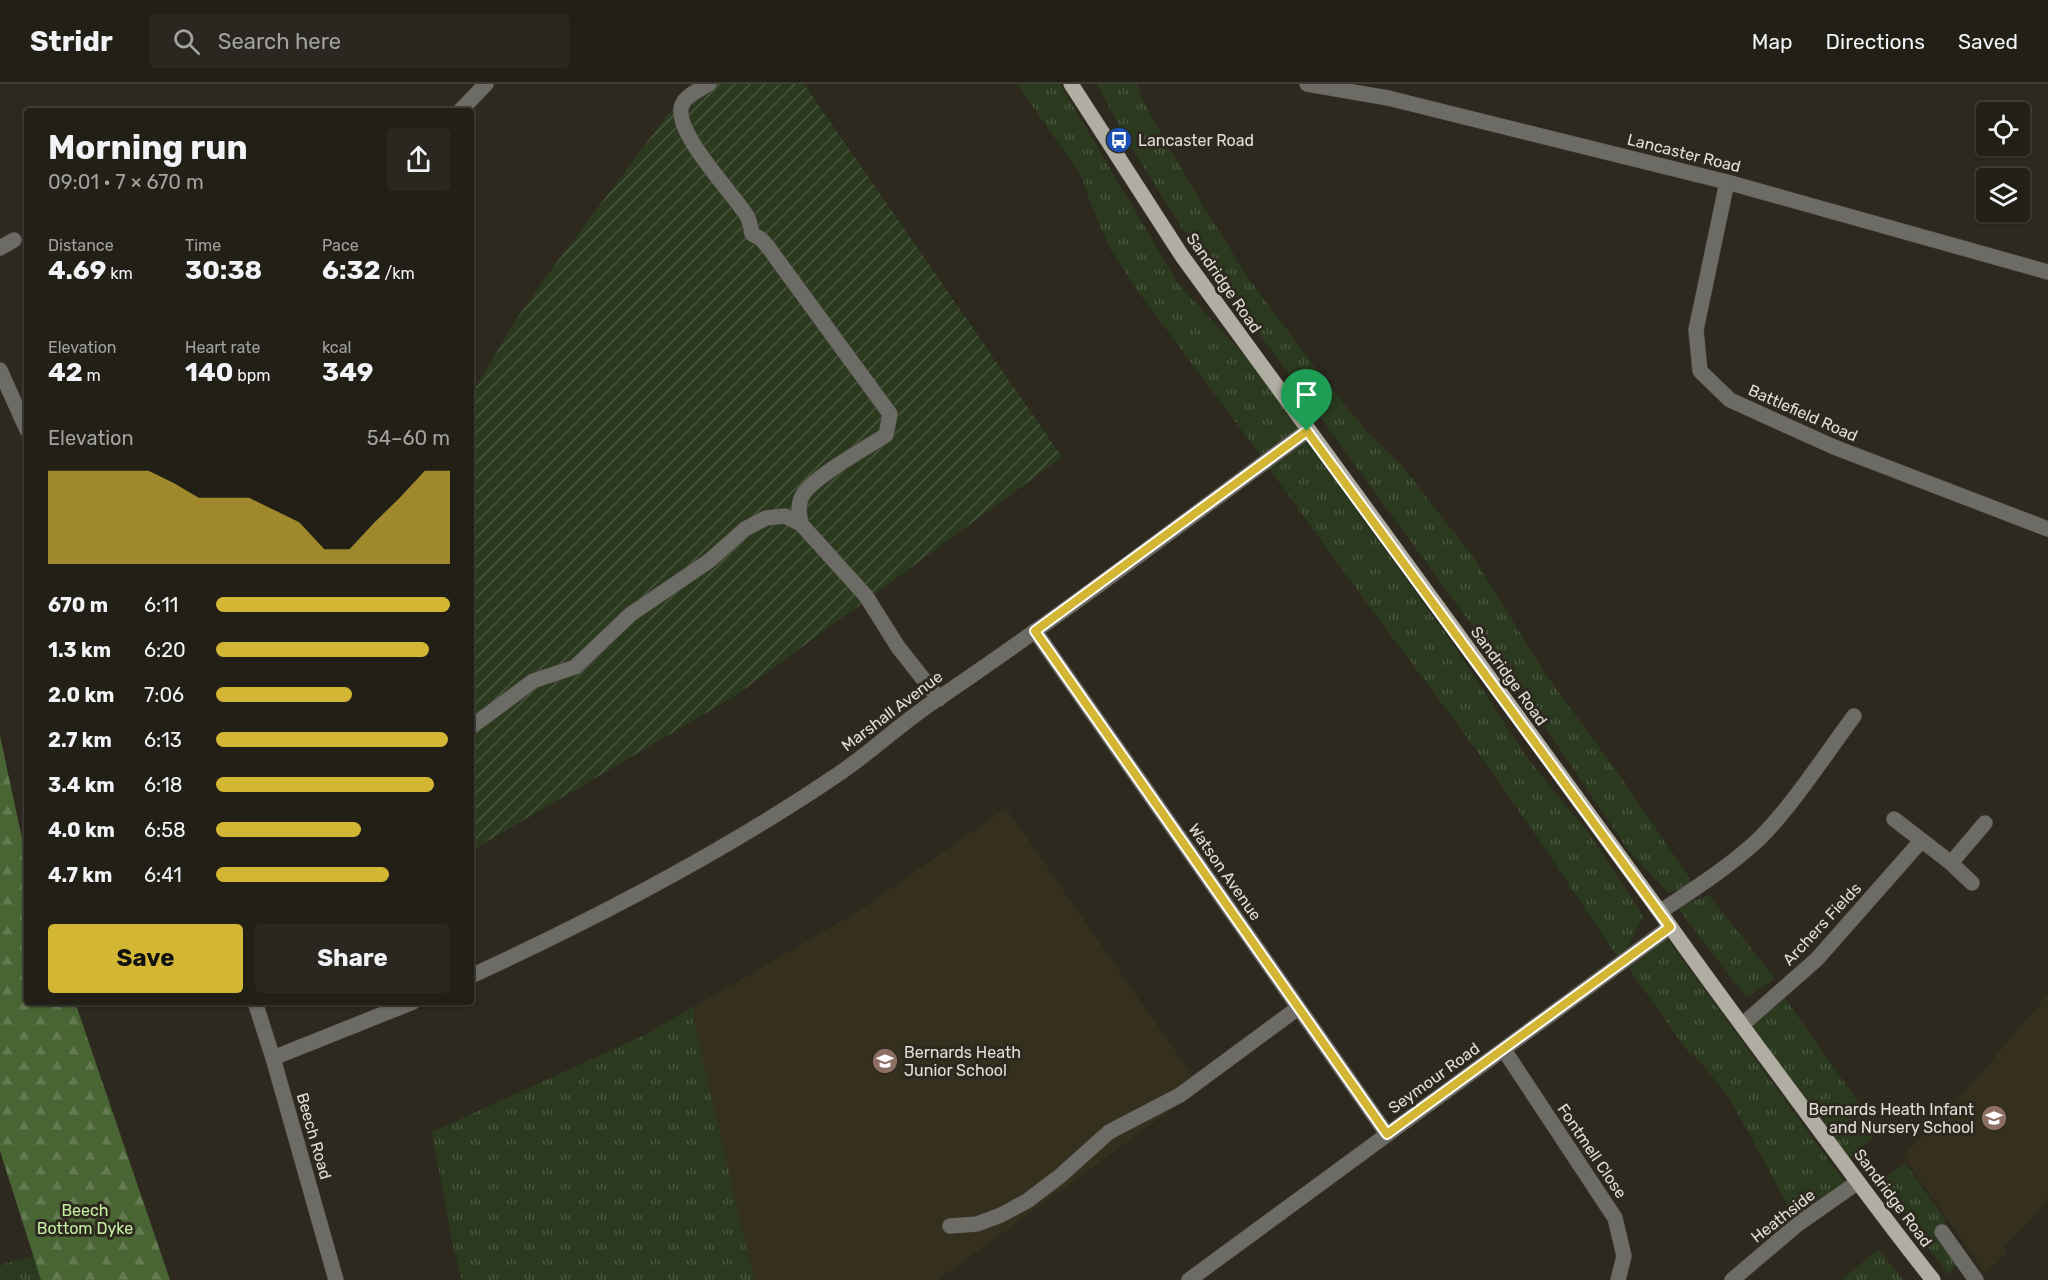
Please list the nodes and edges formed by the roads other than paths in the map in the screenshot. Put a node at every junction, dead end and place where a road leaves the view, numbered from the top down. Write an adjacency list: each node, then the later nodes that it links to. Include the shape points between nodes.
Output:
1 (486, 84): 5 (street)
2 (709, 84): 13 (street, via 683,102 679,113 695,147 747,216 752,234 768,247 890,414 886,435 815,481 804,493 798,508)
3 (1071, 84): 12 (main road, Sandridge Road, via 1182,256)
4 (1307, 84): 6 (street, Lancaster Road, via 1388,98)
5 (463, 108)
6 (1727, 182): 9 (street, Lancaster Road); 14 (street, Battlefield Road, via 1696,330 1700,371 1730,400 1834,447)
7 (14, 240): 8 (street)
8 (0, 248)
9 (2048, 272)
10 (0, 370): 11 (street)
11 (24, 423)
12 (1307, 431): 15 (street, Marshall Avenue); 24 (main road, Sandridge Road)
13 (801, 524): 16 (street, via 866,596); 18 (street, via 785,516 766,518 745,530 709,561 631,614 575,667 533,681)
14 (2048, 529)
15 (1035, 631): 16 (street, Marshall Avenue); 29 (street, Watson Avenue)
16 (939, 699): 26 (street, Marshall Avenue, via 837,775 700,861)
17 (1854, 716): 24 (street, via 1760,837 1733,862)
18 (474, 725)
19 (1894, 819): 21 (street)
20 (1985, 823): 22 (street)
21 (1921, 841): 22 (street); 30 (street, Archers Fields, via 1817,959)
22 (1951, 863): 23 (street)
23 (1972, 883)
24 (1660, 912): 25 (main road, Sandridge Road)
25 (1670, 927): 30 (main road, Sandridge Road); 31 (street, Seymour Road)
26 (474, 974)
27 (256, 1005): 32 (street, Beech Road)
28 (406, 1005): 32 (street)
29 (1298, 1008): 33 (street, Watson Avenue); 35 (street, via 1180,1095 1109,1132 1027,1201 977,1224)
30 (1742, 1025): 34 (main road, Sandridge Road)
31 (1504, 1050): 33 (street, Seymour Road); 40 (street, Fontmell Close, via 1615,1218 1624,1256)
32 (273, 1058): 38 (street, Beech Road)
33 (1387, 1134): 39 (street, Seymour Road)
34 (1858, 1182): 41 (street, Heathside, via 1798,1224); 42 (main road, Sandridge Road)
35 (950, 1226)
36 (1942, 1232): 37 (street, Sandridge Road)
37 (1972, 1279)
38 (336, 1280)
39 (1189, 1280)
40 (1618, 1280)
41 (1732, 1280)
42 (1933, 1280)

